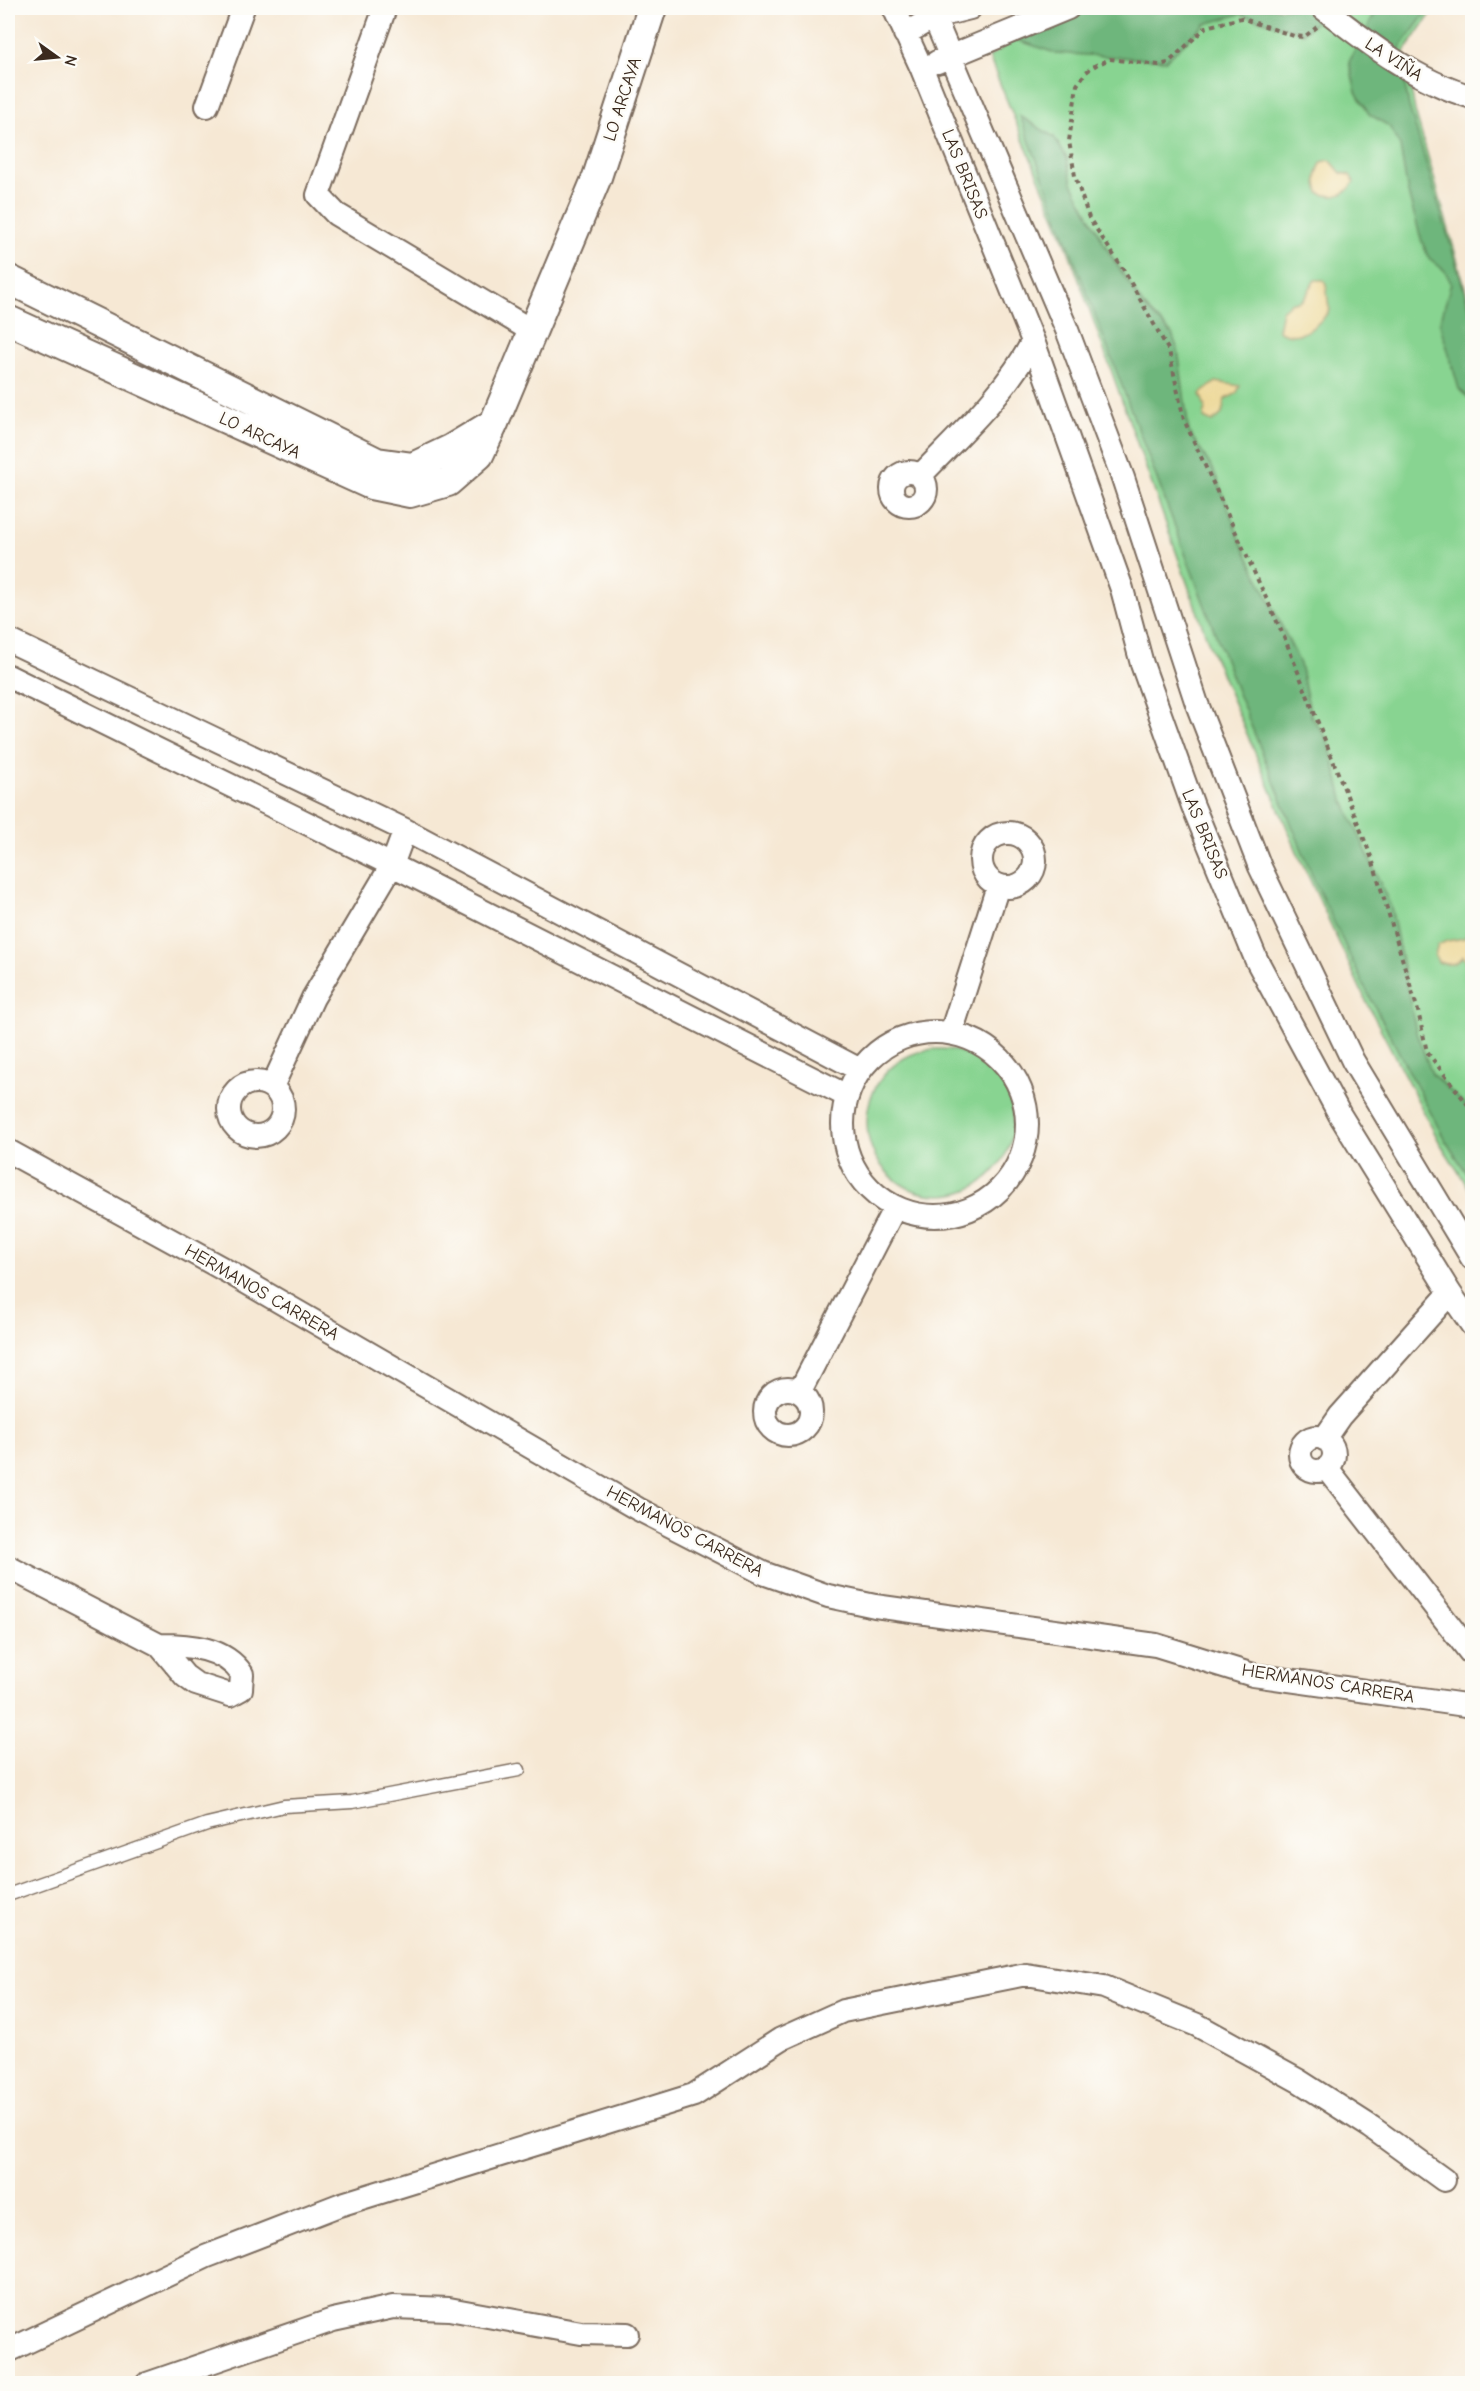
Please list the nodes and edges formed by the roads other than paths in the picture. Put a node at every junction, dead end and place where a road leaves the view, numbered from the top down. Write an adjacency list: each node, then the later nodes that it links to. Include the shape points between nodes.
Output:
1 (243, 8): 13 (street)
2 (385, 8): 17 (street, via 318,195 336,214)
3 (652, 8): 17 (street, LO ARCAYA, via 597,177)
4 (894, 8): 9 (street, LAS BRISAS)
5 (970, 8): 8 (street)
6 (1068, 8): 10 (street)
7 (1327, 11): 12 (street, LA VIÑA, via 1427,80)
8 (932, 12): 9 (street); 10 (street, LAS BRISAS)
9 (905, 34): 11 (street, LAS BRISAS)
10 (950, 56): 11 (street); 16 (street, LAS BRISAS)
11 (922, 69): 18 (street, LAS BRISAS)
12 (1473, 98)
13 (207, 106)
14 (8, 279): 19 (street, LO ARCAYA, via 377,462 413,467)
15 (8, 320): 19 (street, LO ARCAYA, via 371,485 410,493 448,482 478,455)
16 (1067, 330): 18 (street, via 1067,341 1057,352 1040,351); 32 (street, LAS BRISAS, via 1123,478 1197,704 1260,867 1353,1061)
17 (532, 331): 19 (street, LO ARCAYA)
18 (1033, 341): 20 (street, via 1020,367); 33 (street, LAS BRISAS, via 1122,589 1142,664 1193,806 1256,959 1340,1115)
19 (494, 423)
20 (920, 476)
21 (8, 640): 23 (street)
22 (8, 676): 24 (street)
23 (405, 830): 24 (street); 27 (street)
24 (392, 865): 28 (street, via 313,998); 29 (street)
25 (998, 886): 26 (street)
26 (951, 1033): 27 (street, via 917,1033 885,1046); 31 (street, via 981,1043 1005,1063 1021,1090 1027,1121 1023,1153 1008,1180 985,1202 956,1214 925,1216)
27 (860, 1070): 29 (street)
28 (272, 1087)
29 (847, 1096): 31 (street, via 843,1129 850,1161 868,1188)
30 (8, 1151): 40 (street, HERMANOS CARRERA, via 225,1270 638,1509 763,1573 828,1596 875,1606 1156,1645 1253,1675)
31 (895, 1207): 36 (street)
32 (1472, 1257): 33 (street, LAS BRISAS, via 1454,1272)
33 (1450, 1293): 34 (street); 35 (street, LAS BRISAS); 39 (street, via 1324,1439 1333,1452 1327,1468)
34 (1473, 1296)
35 (1473, 1325)
36 (800, 1391)
37 (8, 1567): 38 (street)
38 (159, 1645)
39 (1470, 1652)
40 (1473, 1706)
41 (519, 1770): 42 (lane, via 352,1802 284,1806 207,1824)
42 (8, 1895)
43 (1444, 2180): 45 (street, via 1299,2081 1197,2025 1104,1987 1026,1974 843,2011 781,2038 694,2095 339,2205 205,2257)
44 (627, 2334): 46 (street, via 581,2333 459,2311 393,2307 333,2320)
45 (8, 2351)
46 (147, 2384)

